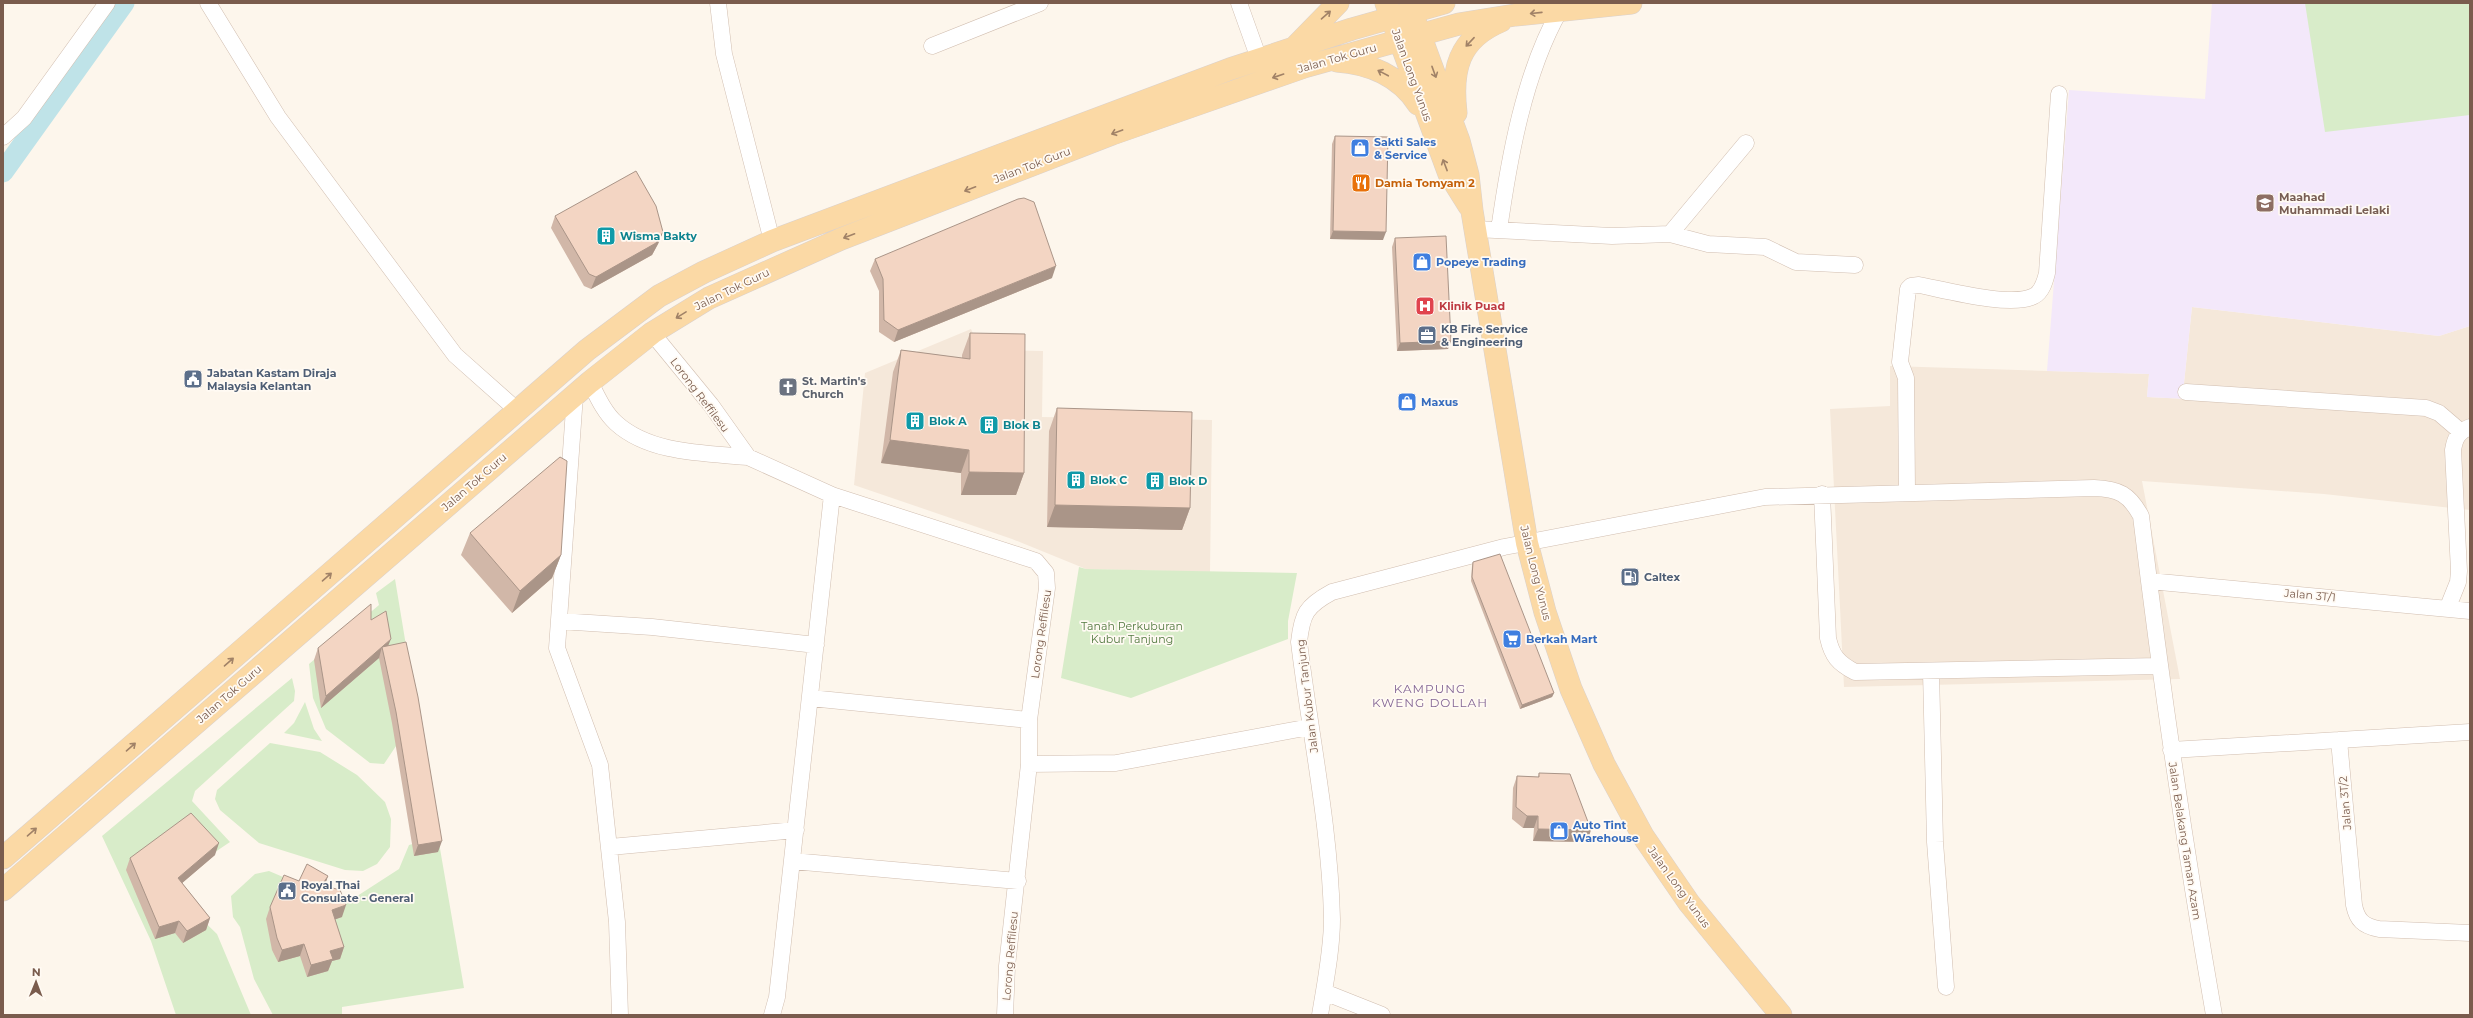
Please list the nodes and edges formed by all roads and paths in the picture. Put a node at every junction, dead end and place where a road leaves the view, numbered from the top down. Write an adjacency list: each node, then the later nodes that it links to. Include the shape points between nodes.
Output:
1 (107, 3): 21 (street, via 24,118)
2 (208, 3): 32 (street, via 278,117 455,355)
3 (718, 3): 27 (street, via 724,54)
4 (1040, 3): 15 (street)
5 (1239, 3): 17 (street)
6 (1338, 3): 16 (main road, one-way to 6)
7 (1444, 3): 9 (main road, Jalan Tok Guru)
8 (1631, 3): 10 (main road, Jalan Tok Guru)
9 (1410, 8): 11 (main road, Jalan Tok Guru); 13 (main road, Jalan Long Yunus)
10 (1560, 10): 12 (main road, Jalan Tok Guru, one-way to 12); 25 (street, via 1533,70 1507,171)
11 (1388, 11): 14 (main road, Jalan Long Yunus); 16 (main road, Jalan Tok Guru)
12 (1515, 15): 13 (main road, Jalan Tok Guru, via 1459,24); 22 (main road, one-way to 22, via 1486,27 1468,44 1459,60 1454,98)
13 (1420, 36): 14 (main road, Jalan Tok Guru); 22 (main road, Jalan Long Yunus, one-way to 22)
14 (1399, 41): 18 (main road, Jalan Tok Guru); 20 (main road, Jalan Long Yunus)
15 (932, 46)
16 (1295, 48): 17 (main road, Jalan Tok Guru)
17 (1259, 59): 27 (main road, Jalan Tok Guru, via 1156,95)
18 (1304, 67): 20 (main road, one-way to 18, via 1417,102 1404,86 1382,72 1360,63 1338,61); 29 (main road, Jalan Tok Guru, one-way to 29, via 1112,134 841,239 709,298)
19 (2059, 94): 35 (street, via 2047,273 2043,286 2035,296 2022,301 1919,285 1908,289 1900,362 1906,378)
20 (1434, 133): 24 (main road, Jalan Long Yunus, one-way to 20, via 1449,174)
21 (3, 137)
22 (1459, 140): 24 (main road, Jalan Long Yunus, via 1468,175)
23 (1746, 142): 26 (street)
24 (1473, 220): 25 (street); 38 (main road, Jalan Long Yunus)
25 (1499, 230): 26 (street, via 1612,236)
26 (1670, 234): 28 (street, via 1708,244 1765,247 1796,262)
27 (772, 241): 32 (main road, Jalan Tok Guru, via 659,296 587,350)
28 (1855, 265)
29 (652, 333): 30 (main road, Jalan Tok Guru); 34 (street, Lorong Reffilesu, via 711,405)
30 (582, 388): 34 (street, Lorong Reffilesu, via 616,423 638,439 661,447); 42 (street); 58 (main road, Jalan Tok Guru)
31 (2186, 392): 33 (street, via 2426,408)
32 (518, 411): 55 (main road, Jalan Tok Guru, one-way to 32)
33 (2465, 429): 40 (street, via 2455,440 2453,450 2459,571 2458,582)
34 (748, 457): 37 (street, Lorong Reffilesu)
35 (1907, 492): 36 (street, Jalan Kubur Tanjung); 39 (street, Jalan Belakang Taman Azam, via 2109,488 2124,493 2134,503 2141,516)
36 (1822, 494): 38 (street, Jalan Kubur Tanjung, via 1765,496); 45 (street, via 1828,638 1832,654 1840,664 1855,672)
37 (832, 495): 43 (street); 47 (street, Lorong Reffilesu, via 1029,559 1042,567 1046,573 1047,588)
38 (1527, 543): 48 (street, Jalan Kubur Tanjung, via 1332,592 1313,602 1301,620 1299,642); 67 (main road, Jalan Long Yunus, via 1562,664 1586,728 1604,764 1643,836 1689,903)
39 (2149, 581): 40 (street, Jalan 3T/1); 44 (street, Jalan Belakang Taman Azam)
40 (2448, 607): 41 (street, Jalan 3T/1)
41 (2470, 611)
42 (559, 621): 43 (street, via 652,627); 54 (street, via 557,648 560,659 600,764)
43 (816, 645): 46 (street)
44 (2159, 666): 45 (street); 51 (street, Jalan Belakang Taman Azam)
45 (1931, 670): 60 (street, via 1935,842)
46 (810, 698): 47 (street); 53 (street)
47 (1029, 720): 52 (street, Lorong Reffilesu)
48 (1310, 727): 52 (street, via 1116,764); 61 (street, Jalan Kubur Tanjung, via 1326,836 1332,920)
49 (2470, 732): 50 (street)
50 (2339, 740): 51 (street); 59 (street, Jalan 3T/2, via 2354,905 2359,921 2379,929)
51 (2171, 750): 68 (street, Jalan Belakang Taman Azam)
52 (1029, 764): 57 (street, Lorong Reffilesu)
53 (796, 830): 54 (street); 56 (street)
54 (610, 847): 62 (street, via 617,922)
55 (3, 858)
56 (792, 861): 57 (street); 63 (street, via 777,997)
57 (1018, 881): 64 (street, Lorong Reffilesu, via 1007,966)
58 (3, 890)
59 (2470, 933)
60 (1946, 987)
61 (1324, 992): 65 (street, Jalan Kubur Tanjung); 66 (street)
62 (620, 1015)
63 (772, 1015)
64 (1005, 1015)
65 (1320, 1015)
66 (1382, 1015)
67 (1781, 1015)
68 (2214, 1015)

